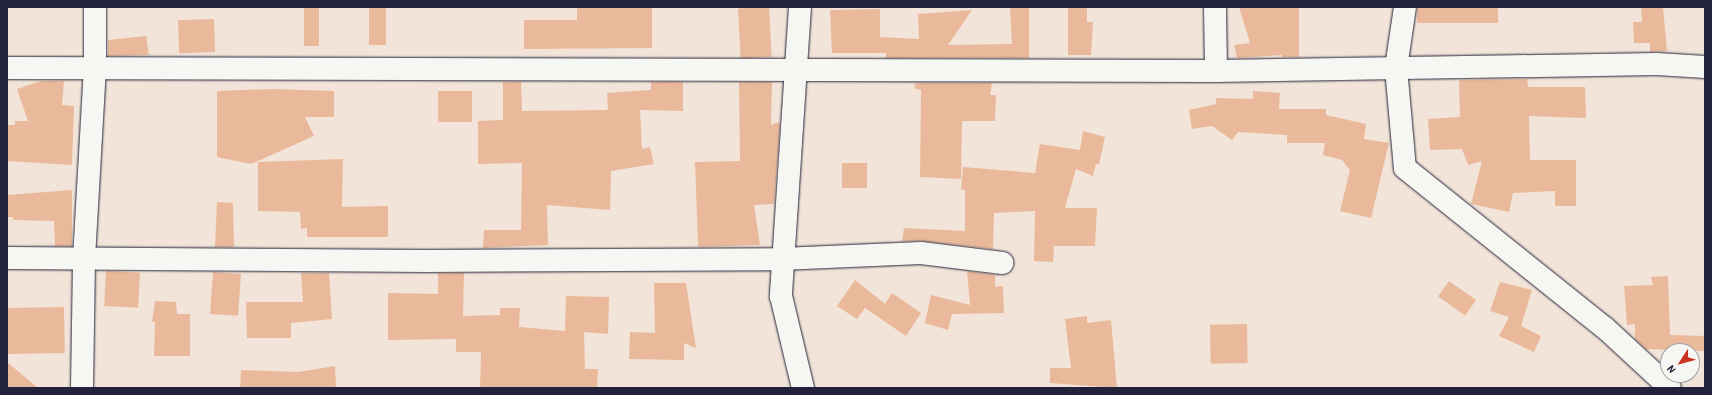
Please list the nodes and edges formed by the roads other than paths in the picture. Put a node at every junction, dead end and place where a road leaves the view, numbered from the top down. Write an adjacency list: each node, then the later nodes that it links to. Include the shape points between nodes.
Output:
1 (95, 7): 7 (street)
2 (800, 7): 9 (street)
3 (1215, 7): 10 (street)
4 (1405, 7): 8 (street)
5 (1705, 67): 8 (street, via 1657,64)
6 (7, 68): 7 (street)
7 (95, 68): 9 (street); 12 (street)
8 (1396, 68): 10 (street); 17 (street, via 1406,168 1605,328)
9 (797, 71): 10 (street); 13 (street)
10 (1216, 71)
11 (7, 258): 12 (street)
12 (84, 258): 13 (street, via 426,261); 15 (street)
13 (781, 259): 14 (street, via 921,253); 16 (street, via 781,296)
14 (1002, 263)
15 (82, 388)
16 (803, 388)
17 (1670, 388)

